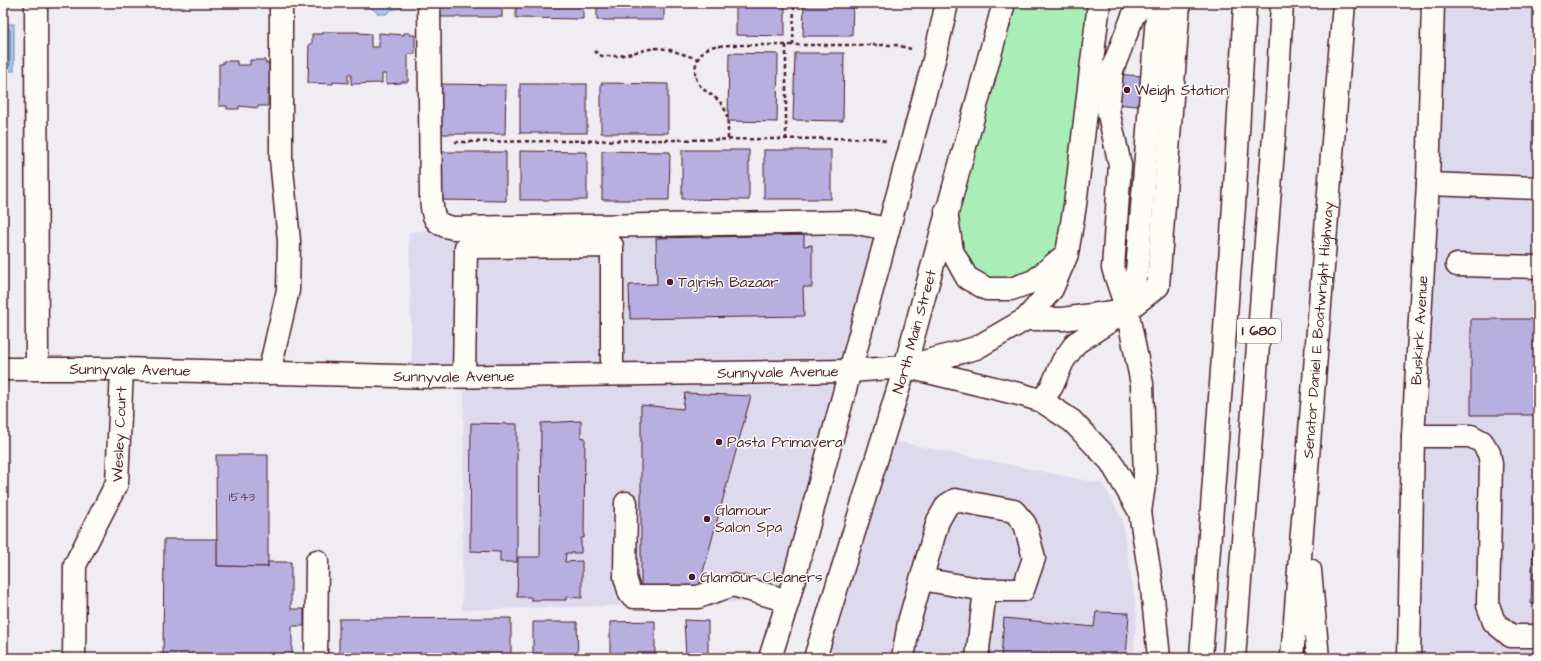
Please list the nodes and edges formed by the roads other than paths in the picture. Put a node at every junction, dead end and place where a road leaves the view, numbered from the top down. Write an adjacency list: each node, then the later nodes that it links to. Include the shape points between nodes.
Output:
1 (36, 3): 24 (main road)
2 (281, 3): 28 (main road, via 281,159 289,241 288,290)
3 (429, 3): 17 (main road, via 431,197 434,218 442,226 453,228 852,222)
4 (947, 3): 17 (main road)
5 (1004, 3): 16 (main road, North Main Street)
6 (1099, 3): 18 (main road)
7 (1143, 3): 21 (main road, via 1133,16 1112,70 1108,110 1120,165 1114,268)
8 (1158, 3): 21 (main road, via 1137,271)
9 (1179, 3): 21 (main road, via 1158,286)
10 (1245, 3): 48 (main road, I 680, via 1233,222)
11 (1282, 3): 49 (main road, I 680)
12 (1344, 3): 34 (main road, Senator Daniel E Boatwright Highway)
13 (1433, 3): 14 (main road, Buskirk Avenue)
14 (1428, 184): 15 (main road); 32 (main road, Buskirk Avenue)
15 (1538, 188)
16 (946, 211): 18 (main road, via 952,251 967,278 987,289 1011,289 1034,281); 23 (main road, North Main Street)
17 (888, 229): 27 (main road)
18 (1067, 254): 22 (main road, via 1052,289)
19 (1457, 265): 20 (main road)
20 (1538, 267)
21 (1127, 310): 22 (main road, via 1062,319); 31 (main road, via 1076,343 1063,361); 35 (main road, via 1142,384 1145,478)
22 (1026, 319): 23 (main road, via 976,348)
23 (905, 367): 27 (main road, Sunnyvale Avenue); 31 (main road); 44 (main road, North Main Street)
24 (37, 368): 25 (main road, Sunnyvale Avenue); 26 (main road, Sunnyvale Avenue)
25 (3, 369)
26 (122, 369): 28 (main road, Sunnyvale Avenue); 41 (main road, Wesley Court, via 117,483 75,565)
27 (850, 371): 29 (main road, Sunnyvale Avenue); 39 (main road)
28 (269, 373): 30 (main road, Sunnyvale Avenue)
29 (612, 374): 30 (main road, Sunnyvale Avenue); 30 (main road, via 612,246 466,247)
30 (464, 376)
31 (1042, 401): 35 (main road, via 1072,421 1111,462)
32 (1413, 436): 40 (main road, via 1471,436 1482,442 1491,464 1488,605 1494,622 1511,636); 52 (main road, Buskirk Avenue)
33 (626, 503): 39 (main road, via 625,577 630,594 634,597 698,597 733,585)
34 (1304, 507): 50 (main road, Senator Daniel E Boatwright Highway); 51 (main road)
35 (1140, 512): 47 (main road, via 1152,588)
36 (317, 561): 42 (main road)
37 (921, 579): 38 (main road); 38 (main road, via 938,521 947,505 955,500 1014,511 1025,524 1034,558 1022,590); 45 (main road, via 909,622)
38 (985, 590): 46 (main road)
39 (788, 601): 43 (main road)
40 (1538, 636)
41 (74, 658)
42 (316, 658)
43 (770, 658)
44 (815, 658)
45 (903, 658)
46 (977, 658)
47 (1159, 658)
48 (1201, 658)
49 (1234, 658)
50 (1292, 658)
51 (1318, 658)
52 (1409, 658)

